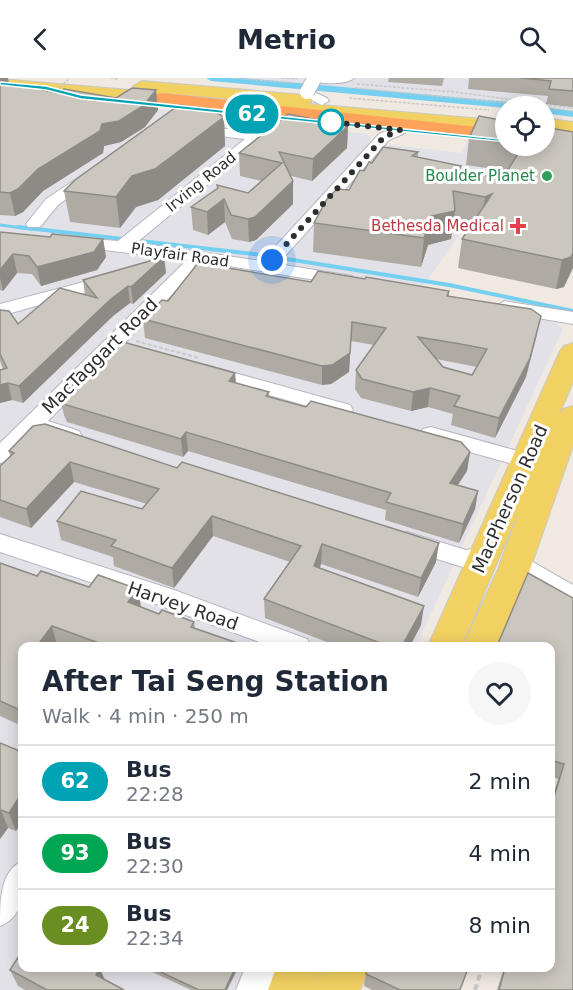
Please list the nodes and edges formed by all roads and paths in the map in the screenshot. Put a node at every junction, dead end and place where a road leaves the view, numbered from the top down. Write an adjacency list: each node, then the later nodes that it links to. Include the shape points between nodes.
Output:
1 (70, 78): 6 (path, bridge)
2 (233, 78): 7 (path)
3 (282, 78): 7 (path)
4 (349, 83): 7 (street); 9 (path); 11 (path, via 455,92)
5 (0, 84): 6 (main road)
6 (44, 87): 7 (main road); 8 (main road); 12 (main road, via 81,97)
7 (308, 87): 13 (main road)
8 (162, 98): 14 (main road); 21 (highway)
9 (495, 101)
10 (555, 108): 11 (path)
11 (573, 109)
12 (272, 116): 17 (main road); 19 (street, Irving Road, via 275,122)
13 (495, 116)
14 (495, 126)
15 (175, 127): 19 (street)
16 (573, 128): 18 (main road)
17 (400, 130): 22 (main road); 24 (street, via 384,137)
18 (555, 132)
19 (258, 136): 27 (street, Irving Road)
20 (555, 136): 23 (main road)
21 (495, 137)
22 (495, 137)
23 (573, 138)
24 (360, 163): 25 (street); 29 (street)
25 (381, 166)
26 (101, 168): 27 (street, Playfair Road, via 52,202 29,230 51,239)
27 (129, 240): 28 (street, Playfair Road)
28 (196, 260): 29 (street, Playfair Road); 30 (street); 36 (street, MacTaggart Road)
29 (272, 260): 32 (street, Playfair Road)
30 (160, 266)
31 (132, 273): 34 (street)
32 (367, 284)
33 (483, 303): 35 (street)
34 (0, 310)
35 (573, 318)
36 (111, 345): 37 (street); 42 (street, MacTaggart Road)
37 (131, 351)
38 (573, 351): 46 (main road, MacPherson Road)
39 (183, 365): 40 (street)
40 (359, 414)
41 (573, 415): 46 (main road, MacPherson Road)
42 (33, 423): 44 (street); 45 (street, MacTaggart Road)
43 (414, 429): 46 (street)
44 (87, 441)
45 (0, 456)
46 (538, 464): 49 (main road, MacPherson Road)
47 (380, 533): 49 (street, via 466,559)
48 (0, 543): 52 (street, Harvey Road)
49 (505, 562): 50 (street); 53 (main road, MacPherson Road); 54 (main road, MacPherson Road)
50 (557, 590): 51 (street)
51 (573, 604)
52 (287, 642)
53 (449, 642)
54 (482, 642)
55 (18, 882): 56 (street)
56 (0, 910)
57 (331, 972): 59 (main road)
58 (481, 972): 61 (path)
59 (301, 980): 60 (street)
60 (254, 990)
61 (475, 990)

